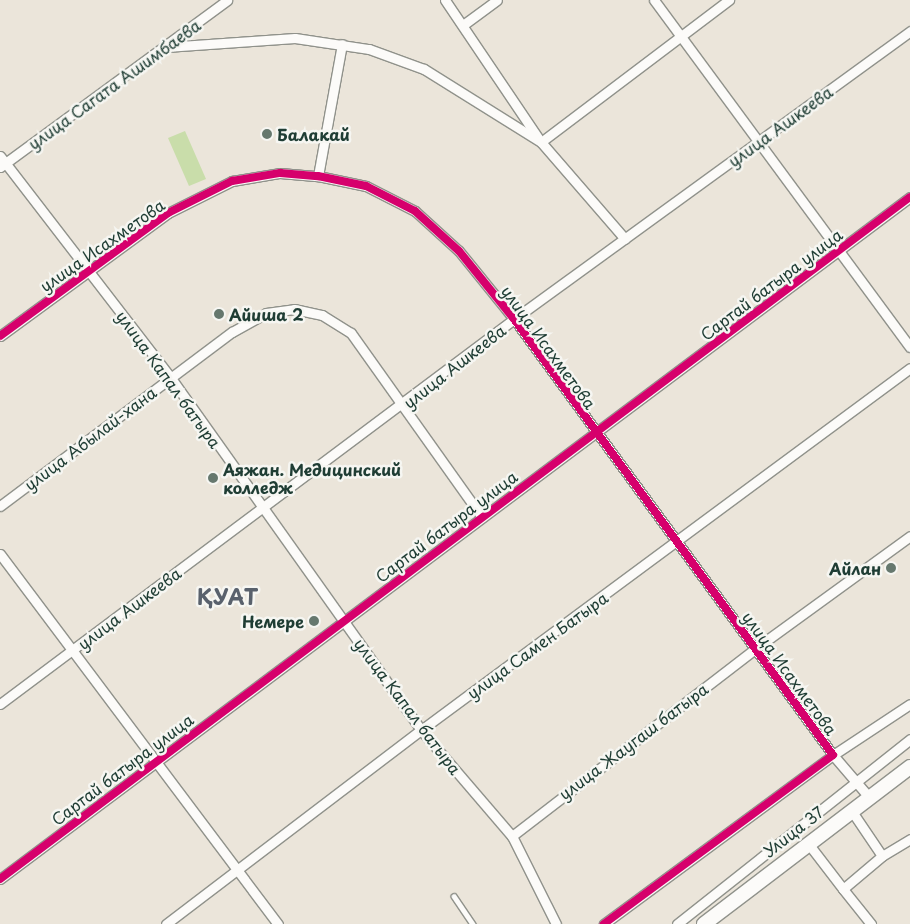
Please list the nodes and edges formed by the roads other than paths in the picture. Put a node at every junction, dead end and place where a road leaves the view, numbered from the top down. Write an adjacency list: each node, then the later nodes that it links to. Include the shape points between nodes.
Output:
1 (227, 0): 10 (street, улица Сагата Ашимбаева)
2 (445, 0): 6 (street)
3 (497, 0): 6 (street)
4 (654, 0): 8 (street)
5 (729, 0): 8 (street)
6 (463, 25): 12 (street)
7 (910, 31): 11 (street, улица Ашкеева)
8 (681, 37): 11 (street); 12 (street)
9 (342, 44): 10 (street, via 296,38); 12 (street, via 369,48 424,69); 14 (street)
10 (166, 47): 13 (street, улица Сагата Ашимбаева)
11 (760, 141): 16 (street, улица Ашкеева); 17 (street)
12 (541, 142): 16 (street)
13 (2, 162): 18 (street, улица Капал батыра)
14 (318, 176): 18 (street, улица Исахметова, via 280,173 232,181 168,213); 19 (street, улица Исахметова, via 366,186 415,212 459,251)
15 (910, 197): 17 (street, Сартай батыра улица)
16 (625, 239): 19 (street, улица Ашкеева)
17 (840, 251): 21 (street); 25 (street, Сартай батыра улица)
18 (88, 269): 20 (street, улица Исахметова); 23 (street, улица Капал батыра)
19 (514, 319): 24 (street, улица Ашкеева); 25 (street, улица Исахметова)
20 (0, 336)
21 (910, 347)
22 (910, 368): 30 (street, улица Самен Батыра)
23 (171, 378): 24 (street, улица Абылай-хана, via 232,332 266,313 294,309 322,315 351,333); 26 (street, улица Абылай-хана); 27 (street, улица Капал батыра)
24 (404, 405): 27 (street, улица Ашкеева); 28 (street, улица Абылай-хана)
25 (594, 432): 28 (street, Сартай батыра улица); 30 (street, улица Исахметова)
26 (0, 506)
27 (262, 508): 32 (street, улица Капал батыра); 34 (street, улица Ашкеева)
28 (482, 517): 32 (street, Сартай батыра улица)
29 (910, 536): 33 (street)
30 (677, 542): 33 (street, улица Исахметова); 37 (street, улица Самен Батыра)
31 (0, 554): 34 (street)
32 (343, 620): 37 (street, улица Капал батыра); 40 (street, Сартай батыра улица)
33 (756, 648): 39 (street, улица Исахметова); 44 (street, улица Жаугаш батыра)
34 (72, 650): 35 (street, улица Ашкеева); 40 (street)
35 (0, 704)
36 (910, 704): 39 (street)
37 (421, 730): 44 (street, улица Капал батыра); 48 (street, улица Самен Батыра)
38 (910, 739): 57 (street, Улица 37)
39 (833, 755): 42 (street); 56 (street, улица Исахметова)
40 (156, 761): 48 (street); 49 (street, Сартай батыра улица)
41 (910, 767): 42 (main road)
42 (869, 797): 43 (main road)
43 (851, 810): 46 (main road); 47 (street)
44 (512, 836): 55 (street, улица Капал батыра)
45 (910, 839): 47 (street)
46 (807, 842): 50 (street); 58 (main road)
47 (882, 856): 50 (street)
48 (239, 870): 52 (street, улица Самен Батыра); 53 (street)
49 (0, 879)
50 (843, 889): 59 (street)
51 (454, 896): 54 (lane)
52 (166, 924)
53 (278, 924)
54 (473, 924)
55 (556, 924)
56 (604, 924)
57 (676, 924)
58 (704, 924)
59 (871, 924)

